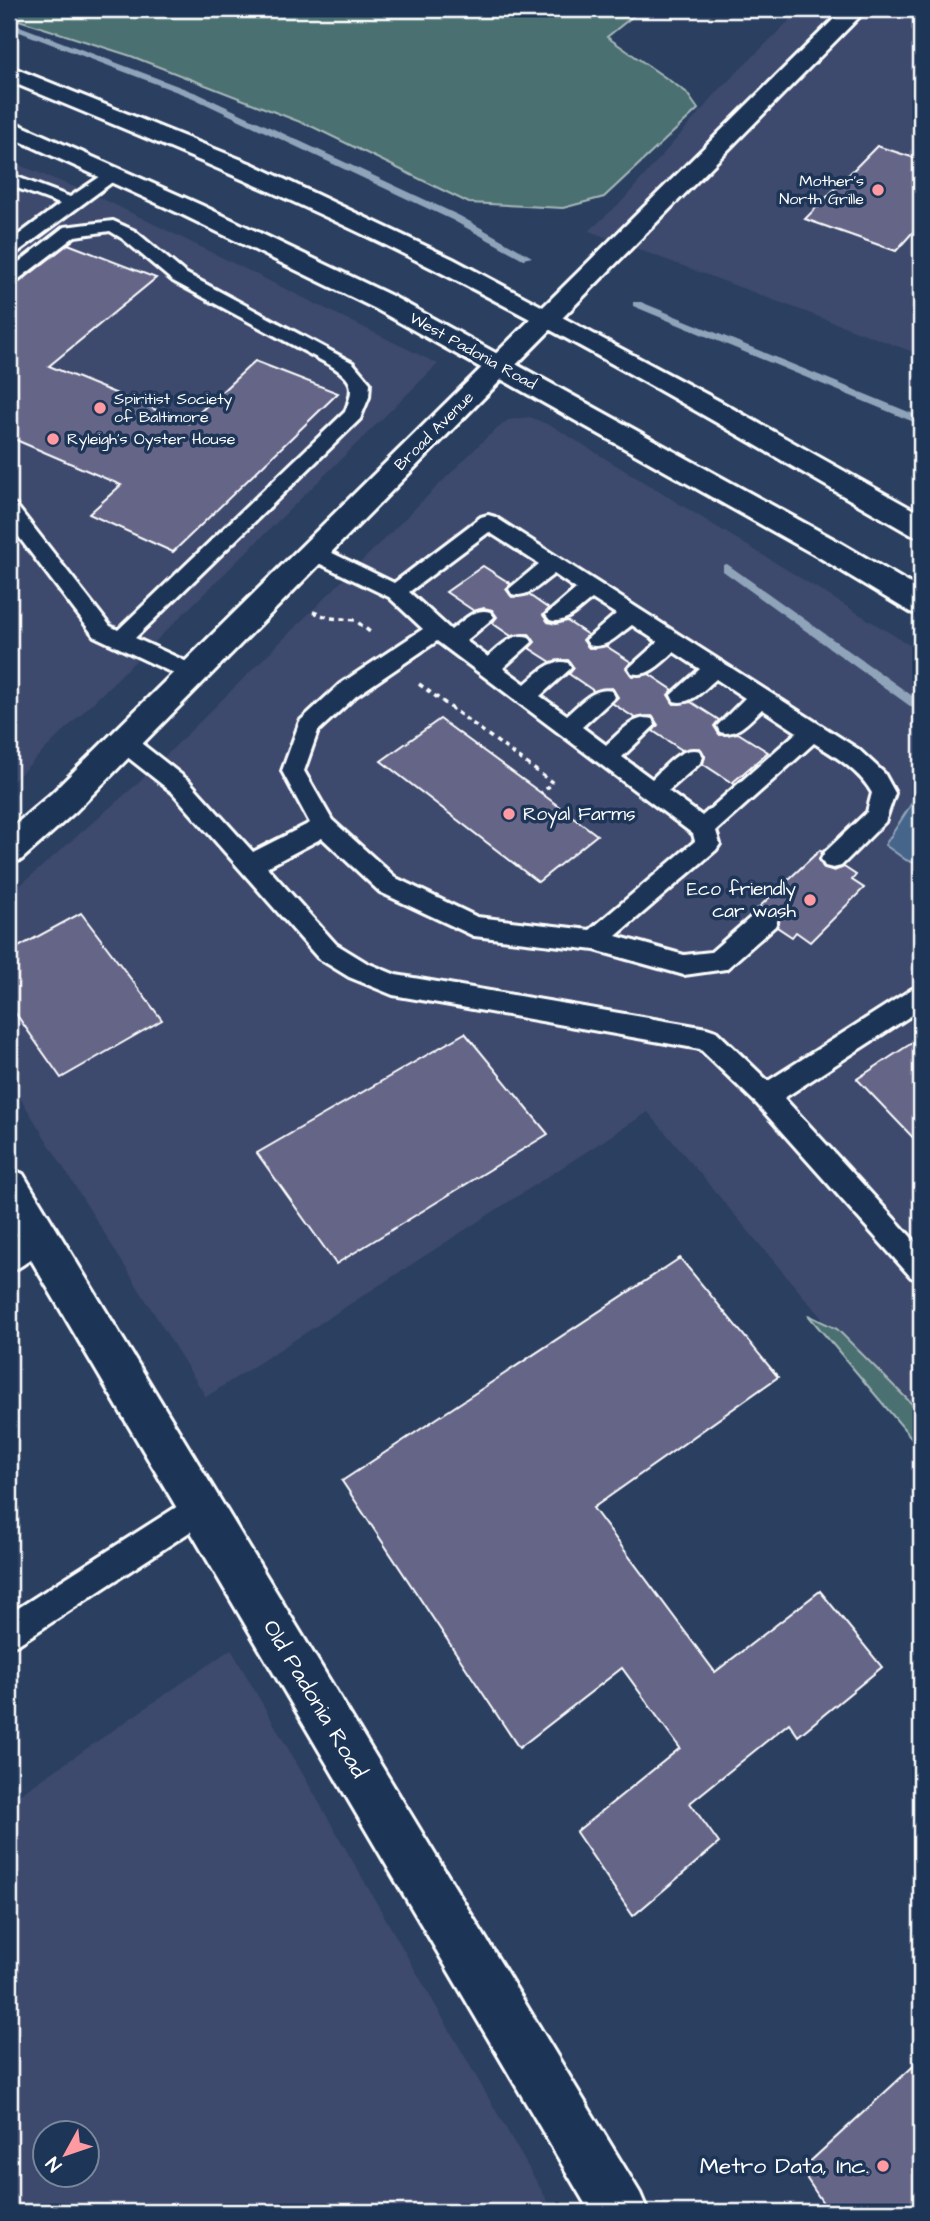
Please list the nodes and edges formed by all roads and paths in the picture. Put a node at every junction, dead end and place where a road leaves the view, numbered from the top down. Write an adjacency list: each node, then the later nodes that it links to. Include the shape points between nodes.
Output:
1 (856, 9): 9 (main road, Broad Avenue)
2 (9, 73): 9 (main road, via 324,206)
3 (9, 127): 4 (main road, West Padonia Road)
4 (113, 173): 6 (lane); 10 (main road, West Padonia Road, via 383,302)
5 (9, 179): 6 (lane)
6 (72, 203): 7 (lane)
7 (9, 250)
8 (9, 278): 24 (lane, via 70,231 113,226 179,277 353,370 361,383 353,415)
9 (546, 319): 10 (main road, Broad Avenue); 12 (main road)
10 (499, 365): 13 (main road, Broad Avenue); 18 (main road, West Padonia Road)
11 (9, 510): 24 (lane, via 102,631)
12 (921, 527)
13 (313, 552): 17 (lane); 33 (main road, Broad Avenue)
14 (553, 564): 15 (lane); 16 (lane); 17 (lane, via 488,522)
15 (591, 588): 20 (lane); 21 (lane)
16 (519, 589)
17 (396, 592): 23 (lane)
18 (921, 604)
19 (313, 612): 28 (path, via 355,620)
20 (631, 614): 25 (lane); 26 (lane)
21 (558, 615)
22 (483, 617): 23 (lane)
23 (444, 635): 28 (lane); 29 (lane)
24 (120, 640): 33 (lane)
25 (597, 640)
26 (674, 641): 31 (lane); 32 (lane)
27 (521, 642): 29 (lane)
28 (395, 658): 46 (path, via 415,681 553,783); 47 (lane, via 348,690 308,727 293,771)
29 (489, 668): 35 (lane)
30 (560, 668): 35 (lane)
31 (640, 668)
32 (715, 668): 34 (lane); 37 (lane)
33 (192, 674): 42 (main road, Broad Avenue)
34 (682, 695)
35 (525, 696): 40 (lane)
36 (604, 697): 40 (lane)
37 (760, 698): 39 (lane); 41 (lane)
38 (645, 725): 43 (lane)
39 (728, 726)
40 (567, 727): 43 (lane)
41 (812, 731): 48 (lane); 50 (lane, via 850,755 884,793 877,816)
42 (124, 742): 49 (main road, Broad Avenue); 51 (lane, via 181,787)
43 (607, 757): 45 (lane)
44 (692, 757): 45 (lane)
45 (653, 791): 48 (lane)
46 (541, 793)
47 (324, 826): 51 (lane); 53 (lane, via 388,885 474,926)
48 (703, 829): 53 (lane, via 708,844)
49 (9, 850)
50 (833, 859)
51 (250, 865): 55 (lane, via 327,951 358,970 393,985 707,1039)
52 (766, 919): 53 (lane, via 717,962 684,965)
53 (595, 940)
54 (921, 996): 55 (lane)
55 (766, 1096): 58 (lane)
56 (9, 1186): 57 (main road, Old Padonia Road)
57 (23, 1246): 59 (main road, Old Padonia Road)
58 (921, 1268)
59 (200, 1507): 60 (lane); 61 (main road, Old Padonia Road)
60 (9, 1632)
61 (621, 2212)

